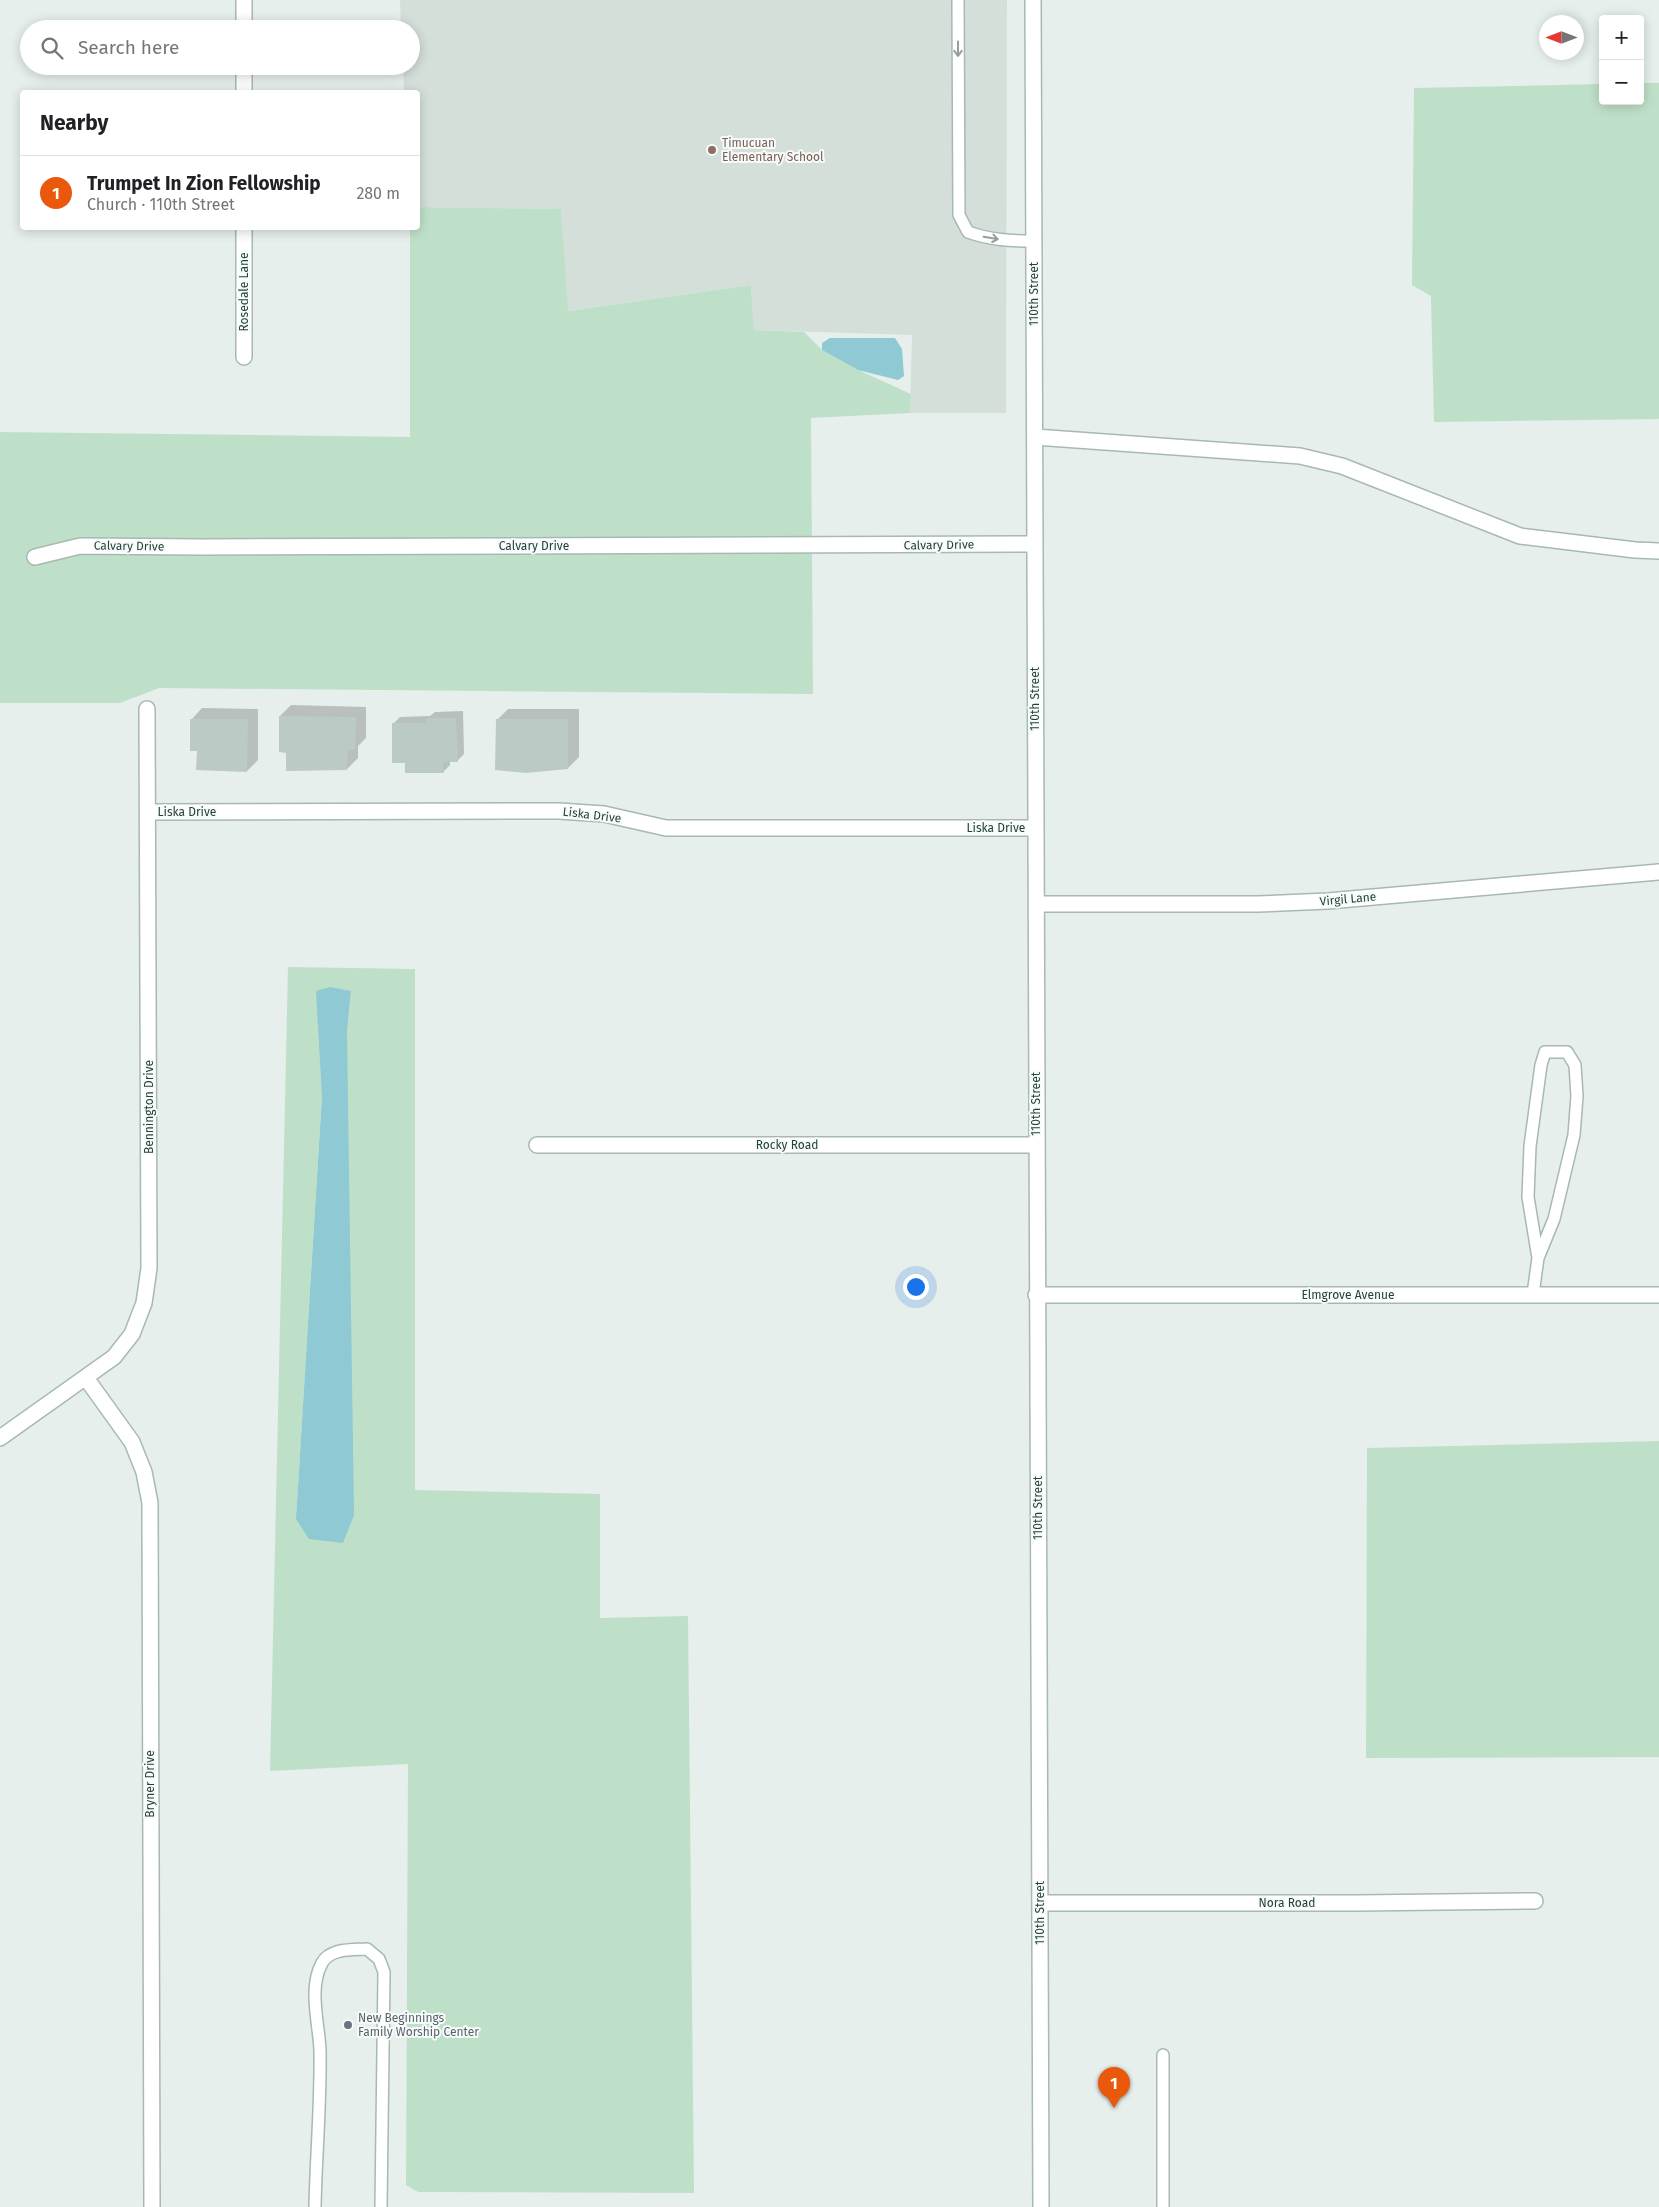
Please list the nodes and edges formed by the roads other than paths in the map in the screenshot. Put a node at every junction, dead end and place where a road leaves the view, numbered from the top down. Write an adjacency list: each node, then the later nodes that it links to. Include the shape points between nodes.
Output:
1 (244, 0): 4 (street)
2 (958, 0): 8 (lane, one-way to 8, via 960,215 968,232 976,235 1006,241)
3 (1033, 0): 8 (street, 110th Street)
4 (244, 20)
5 (244, 75): 6 (street)
6 (244, 90)
7 (244, 230): 9 (street, Rosedale Lane)
8 (1034, 241): 10 (street, 110th Street)
9 (244, 357)
10 (1035, 437): 11 (street, 110th Street); 12 (street, via 1300,456 1342,466 1520,536)
11 (1035, 544): 13 (street, Calvary Drive, via 80,546); 16 (street, 110th Street)
12 (1659, 551)
13 (36, 557)
14 (147, 709): 15 (street, Bennington Drive)
15 (148, 812): 16 (street, Liska Drive, via 559,811 604,814 666,828); 25 (street, Bennington Drive, via 149,1268 144,1302 132,1334 114,1357)
16 (1035, 828): 18 (street, 110th Street)
17 (1659, 872): 18 (street, Virgil Lane, via 1328,901)
18 (1036, 904): 20 (street, 110th Street)
19 (537, 1144): 20 (street, Rocky Road)
20 (1036, 1144): 23 (street, 110th Street)
21 (1538, 1258): 21 (lane, via 1528,1197 1530,1146 1540,1065 1545,1052 1567,1052 1575,1065 1574,1135 1554,1219); 22 (lane)
22 (1533, 1294): 23 (street, Elmgrove Avenue); 24 (street, Elmgrove Avenue)
23 (1036, 1295): 28 (street, 110th Street)
24 (1659, 1295)
25 (86, 1378): 26 (street, Bennington Drive); 30 (street, Bryner Drive, via 132,1442 144,1472 150,1502)
26 (0, 1438)
27 (1534, 1901): 28 (street, Nora Road)
28 (1040, 1902): 33 (street, 110th Street)
29 (1163, 2055): 34 (lane)
30 (152, 2207)
31 (315, 2207): 32 (lane, via 320,2050 316,1994 318,1973 322,1962 332,1954 367,1949 379,1959 384,1972)
32 (381, 2207)
33 (1041, 2207)
34 (1163, 2207)

